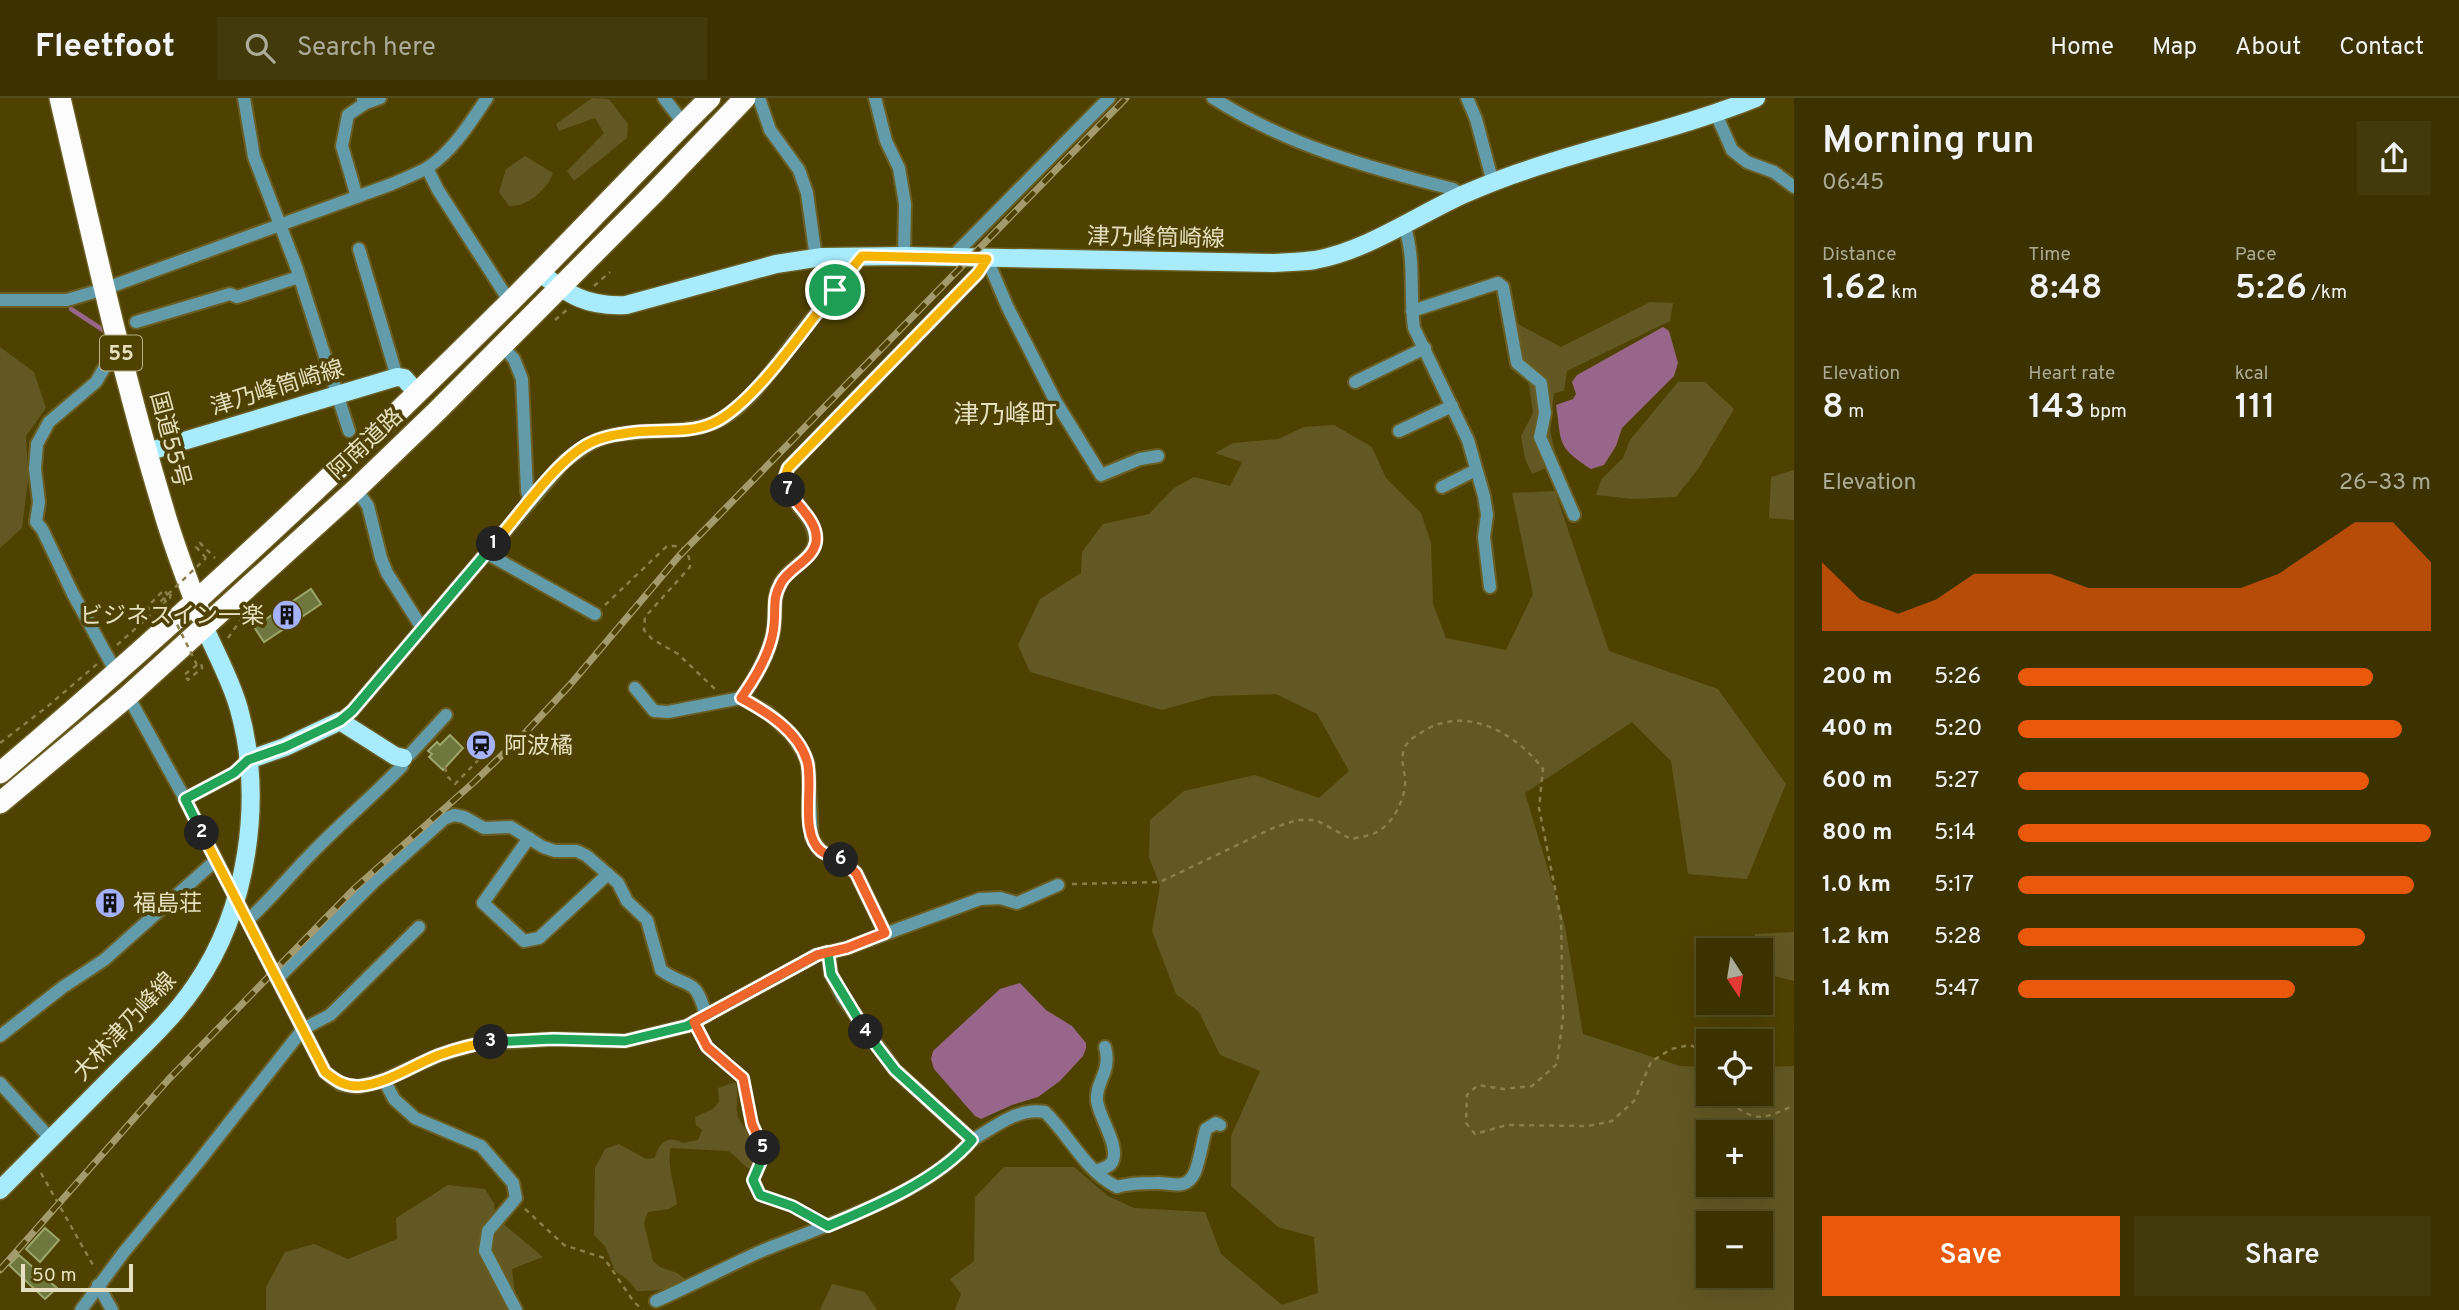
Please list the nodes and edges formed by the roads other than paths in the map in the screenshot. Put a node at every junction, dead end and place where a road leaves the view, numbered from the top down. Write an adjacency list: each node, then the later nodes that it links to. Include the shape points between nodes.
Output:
1 (60, 98): 33 (highway, 国道55号 / 55)
2 (244, 98): 22 (street, via 254,157)
3 (380, 98): 14 (street)
4 (488, 98): 17 (street, via 463,134)
5 (664, 98): 16 (street)
6 (710, 98): 16 (highway, 阿南道路)
7 (745, 98): 32 (highway, 阿南道路)
8 (759, 98): 27 (street, via 770,130 799,170)
9 (875, 98): 26 (street, via 886,141 899,168 905,204)
10 (1109, 98): 28 (street)
11 (1213, 98): 20 (street, via 1305,145)
12 (1467, 98): 18 (street)
13 (1756, 98): 15 (main road, 津乃峰筒崎線)
14 (363, 101): 21 (street, via 348,116 342,146)
15 (1716, 114): 18 (main road, 津乃峰筒崎線); 19 (street, via 1732,150)
16 (684, 124): 30 (highway, 阿南道路)
17 (427, 168): 21 (street); 35 (street)
18 (1493, 183): 20 (main road, 津乃峰筒崎線)
19 (1794, 187)
20 (1462, 195): 23 (main road, 津乃峰筒崎線)
21 (357, 197): 22 (street)
22 (279, 224): 31 (street); 33 (street)
23 (1405, 225): 29 (main road, 津乃峰筒崎線, via 1316,260 1273,264); 36 (street, via 1411,243)
24 (359, 249): 41 (street)
25 (862, 256): 26 (main road, 津乃峰筒崎線); 27 (main road, 津乃峰筒崎線); 53 (street, via 734,411 712,424 608,436 588,444 564,462)
26 (904, 256): 28 (main road, 津乃峰筒崎線)
27 (816, 258): 32 (main road, 津乃峰筒崎線, via 776,264 626,305 591,304)
28 (951, 258): 29 (main road, 津乃峰筒崎線)
29 (987, 259): 49 (street, via 1056,402 1101,475); 64 (street, via 788,468 784,479 789,493 814,526 816,542 783,578 774,597 774,627 759,672)
30 (539, 272): 32 (main road, 津乃峰筒崎線); 35 (highway, 阿南道路)
31 (299, 276): 37 (street); 44 (street)
32 (560, 288): 38 (highway, 阿南道路)
33 (104, 289): 34 (street, via 67,300); 40 (highway, 国道55号 / 55)
34 (3, 299)
35 (510, 302): 43 (highway, 阿南道路)
36 (1412, 311): 39 (street); 54 (street, via 1498,283 1503,287 1517,363 1541,383 1545,414 1540,436)
37 (136, 322)
38 (501, 345): 52 (highway, 阿南道路); 53 (street, via 514,359 522,379)
39 (1424, 348): 42 (street); 45 (street)
40 (122, 355): 48 (highway, 国道55号 / 55); 61 (street, via 49,422 37,444 35,469 36,522)
41 (397, 377): 43 (main road, via 404,378); 44 (main road, 津乃峰筒崎線)
42 (1355, 382)
43 (417, 393): 57 (highway, 阿南道路)
44 (338, 394): 47 (street); 48 (main road, 津乃峰筒崎線)
45 (1452, 406): 46 (street); 50 (street)
46 (1399, 431)
47 (349, 432)
48 (147, 452): 57 (highway, 国道55号 / 55)
49 (1158, 456)
50 (1476, 470): 51 (street); 56 (street, via 1487,515 1484,537)
51 (1442, 487)
52 (356, 489): 59 (highway, 阿南道路); 60 (street, via 368,506 387,573)
53 (530, 502): 55 (street)
54 (1574, 515)
55 (486, 553): 58 (street); 60 (street)
56 (1490, 587)
57 (196, 603): 59 (highway, 国道55号 / 55); 61 (highway, 阿南道路)
58 (595, 614)
59 (204, 626): 63 (highway, 阿南道路); 68 (main road, 大林津乃峰線, via 239,711)
60 (422, 628): 66 (street)
61 (117, 674): 69 (highway, 阿南道路)
62 (635, 688): 64 (street, via 654,711)
63 (128, 696): 70 (street); 71 (highway, 阿南道路)
64 (741, 698): 79 (street, via 767,712 803,752 808,764 812,838 820,850 856,873)
65 (446, 715): 67 (street)
66 (340, 721): 67 (main road); 68 (main road)
67 (403, 758): 77 (street, via 402,766)
68 (248, 760): 70 (street, via 234,773); 76 (main road, 大林津乃峰線, via 249,819)
69 (0, 773)
70 (185, 799): 73 (street)
71 (0, 803)
72 (529, 838): 74 (street, via 543,847 577,851); 74 (street, via 483,903 524,941 539,938); 81 (street, via 511,827 484,828 454,815 444,819)
73 (215, 860): 76 (street); 84 (street, via 104,960)
74 (608, 874): 82 (street, via 647,920 661,970 685,981 701,997)
75 (1058, 885): 79 (street, via 1017,903 980,899)
76 (236, 898): 77 (street); 89 (main road, 大林津乃峰線, via 215,952 195,986 164,1025)
77 (247, 920): 81 (street)
78 (419, 927): 83 (street, via 330,1015)
79 (885, 933): 80 (street)
80 (828, 952): 82 (street); 90 (street, via 831,974 842,996 895,1070)
81 (277, 979): 83 (street)
82 (700, 1019): 86 (street, via 625,1041 476,1044)
83 (303, 1029): 86 (street, via 325,1072 340,1084 358,1087); 93 (street)
84 (0, 1037)
85 (1105, 1047): 91 (street, via 1107,1069 1097,1104 1114,1159)
86 (384, 1080): 97 (street, via 394,1099 415,1118 481,1146 513,1183 516,1198 488,1231 485,1251)
87 (0, 1083): 89 (street)
88 (1220, 1125): 91 (street, via 1206,1129 1195,1173 1180,1186 1158,1182 1116,1187)
89 (51, 1139): 92 (main road, 大林津乃峰線)
90 (972, 1140): 91 (street, via 1012,1116 1045,1112); 94 (street, via 940,1169 860,1213)
91 (1095, 1171)
92 (0, 1190)
93 (98, 1285): 95 (street); 96 (street)
94 (656, 1301)
95 (81, 1310)
96 (111, 1310)
97 (516, 1310)

